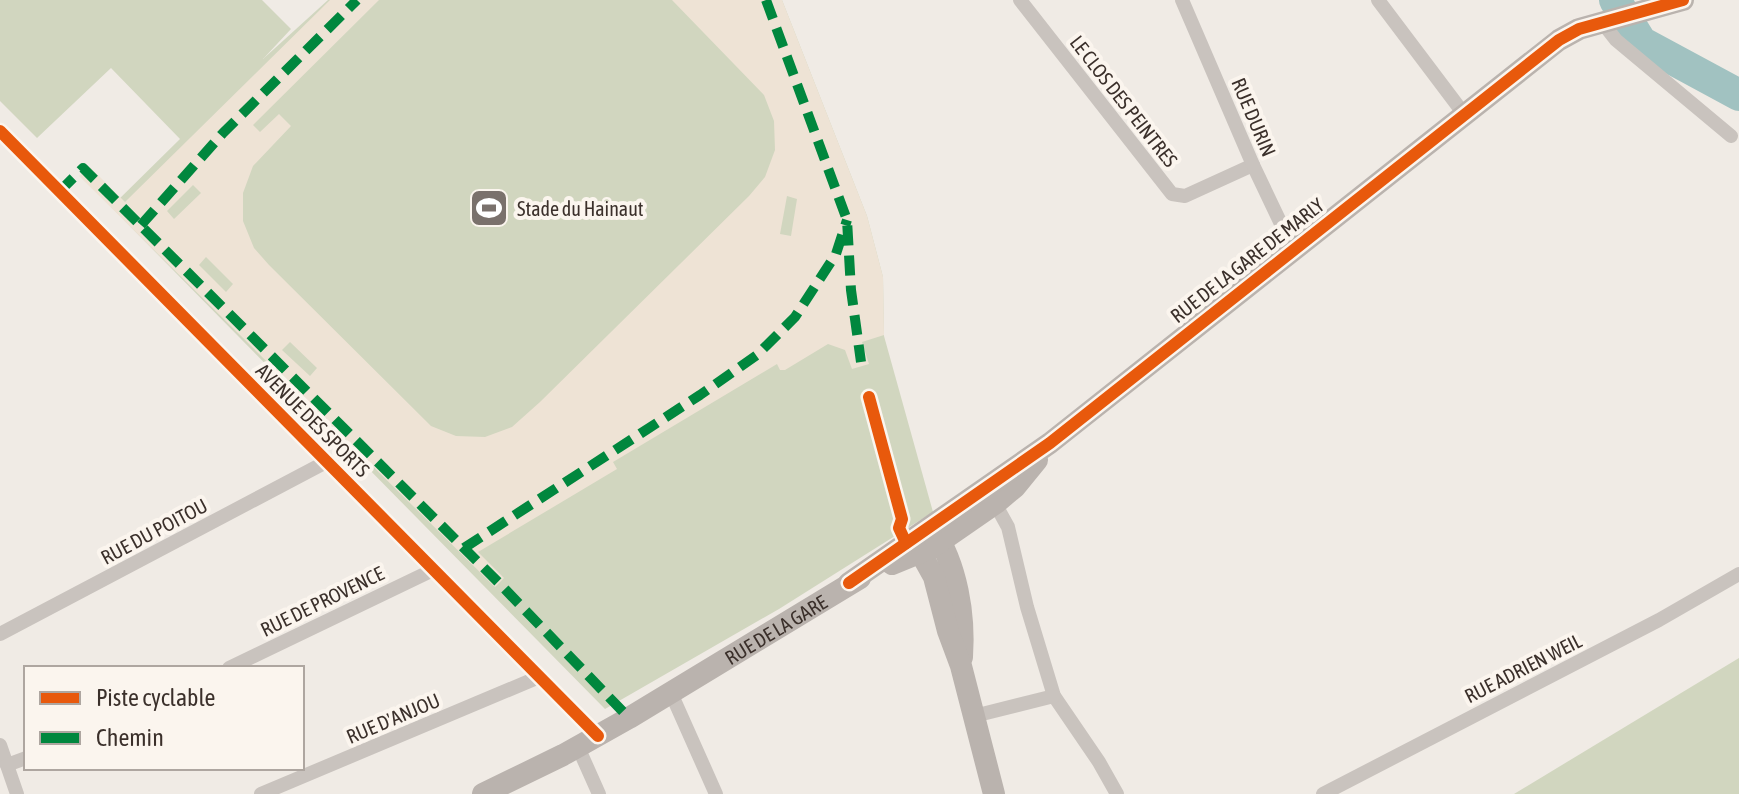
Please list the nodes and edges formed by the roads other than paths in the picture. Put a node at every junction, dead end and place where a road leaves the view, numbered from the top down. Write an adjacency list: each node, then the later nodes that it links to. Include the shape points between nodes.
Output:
1 (1020, 0): 9 (street, LE CLOS DES PEINTRES, via 1172,194 1185,196)
2 (1182, 0): 9 (street, RUE DURIN)
3 (1378, 0): 6 (street)
4 (1683, 0): 5 (street, RUE DE LA GARE DE MARLY)
5 (1607, 21): 6 (street, RUE DE LA GARE DE MARLY, via 1559,40); 8 (street, via 1616,40)
6 (1464, 114): 10 (street, RUE DE LA GARE DE MARLY)
7 (0, 131): 11 (street, AVENUE DES SPORTS)
8 (1731, 136)
9 (1253, 165): 10 (street, RUE DURIN)
10 (1293, 249): 12 (street, RUE DE LA GARE DE MARLY, via 1050,443 1023,479)
11 (326, 462): 14 (street, AVENUE DES SPORTS); 16 (street, RUE DU POITOU)
12 (991, 496): 13 (street); 20 (street, via 1006,521)
13 (927, 540): 19 (street, RUE DE LA GARE); 21 (street, via 947,553 964,622 961,666)
14 (433, 570): 17 (street, RUE DE PROVENCE); 18 (street, AVENUE DES SPORTS)
15 (1739, 574): 34 (street, RUE ADRIEN WEIL)
16 (0, 634)
17 (233, 666)
18 (539, 677): 22 (street, AVENUE DES SPORTS); 28 (street, RUE D'ANJOU)
19 (671, 693): 22 (street, RUE DE LA GARE); 31 (street)
20 (1054, 696): 21 (street); 33 (street)
21 (974, 716): 32 (street)
22 (598, 736): 24 (street, RUE DE LA GARE)
23 (0, 745): 26 (street)
24 (578, 747): 29 (street, RUE DE LA GARE); 30 (street)
25 (24, 759): 26 (street)
26 (7, 765): 27 (street)
27 (17, 794)
28 (261, 794)
29 (483, 794)
30 (599, 794)
31 (716, 794)
32 (994, 794)
33 (1117, 794)
34 (1323, 794)

